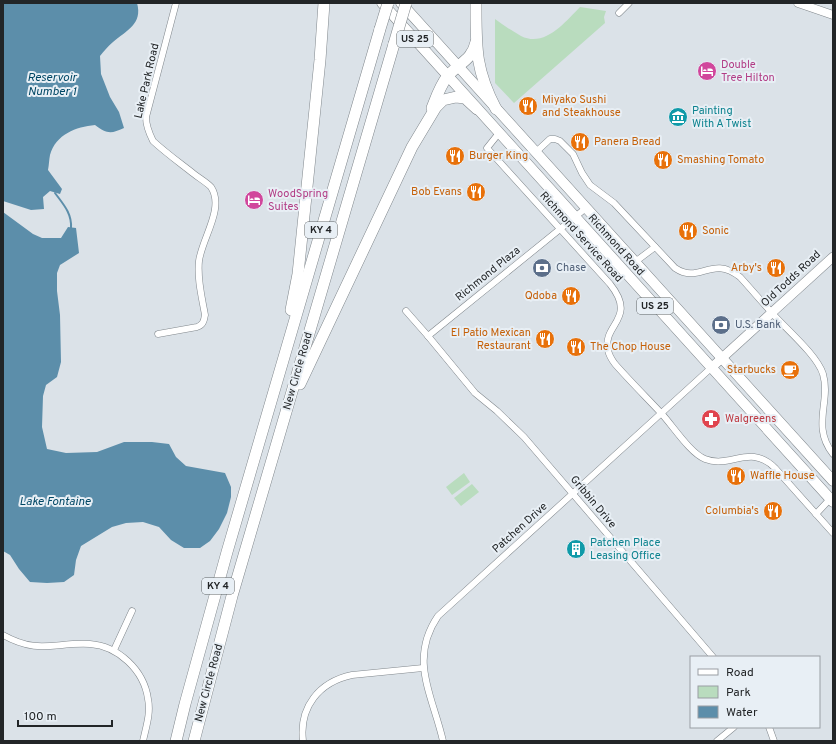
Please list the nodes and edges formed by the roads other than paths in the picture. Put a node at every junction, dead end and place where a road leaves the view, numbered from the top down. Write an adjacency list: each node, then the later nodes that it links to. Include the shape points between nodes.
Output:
1 (176, 3): 28 (street, Lake Park Road, via 146,124 153,141 206,183 214,195 216,204 199,261 205,319 197,327)
2 (324, 3): 33 (highway, via 320,67 298,274)
3 (382, 3): 14 (highway, Richmond Road / US 25)
4 (388, 3): 33 (highway, New Circle Road / KY 4, bridge)
5 (401, 3): 13 (highway, Richmond Road / US 25)
6 (406, 3): 34 (highway, New Circle Road / KY 4, bridge)
7 (476, 3): 12 (highway)
8 (629, 3): 10 (street)
9 (798, 3): 11 (street)
10 (619, 13)
11 (833, 15)
12 (476, 42): 13 (highway, via 469,58); 16 (highway, via 483,81)
13 (458, 66): 14 (highway); 16 (highway, Richmond Road / US 25)
14 (448, 76): 15 (highway, Richmond Road / US 25); 18 (highway)
15 (477, 109): 17 (highway, Richmond Road / US 25); 18 (highway, via 465,98 443,100)
16 (496, 109): 19 (highway, Richmond Road / US 25)
17 (499, 133): 21 (highway, Richmond Road / US 25); 22 (street, Richmond Service Road, via 487,148)
18 (416, 141): 34 (highway, via 302,379)
19 (536, 152): 20 (highway, Richmond Road / US 25); 23 (street, via 550,139 560,141 573,154 590,185 614,203)
20 (586, 208): 21 (street, Richmond Plaza); 25 (highway, Richmond Road / US 25)
21 (575, 217): 22 (street, Richmond Plaza); 31 (highway, Richmond Road / US 25)
22 (560, 229): 29 (street, Richmond Plaza); 32 (street, Richmond Service Road, via 619,297 621,310 618,321 608,336 610,356)
23 (655, 246): 25 (street); 27 (street, via 683,273 695,274 717,267 731,271)
24 (833, 257): 27 (main road, Old Todds Road)
25 (635, 262): 30 (highway, Richmond Road / US 25)
26 (406, 311): 29 (street)
27 (772, 313): 30 (main road, Old Todds Road); 35 (street, via 820,368 824,380 822,432)
28 (158, 334)
29 (428, 336): 37 (street, Gribbin Drive, via 467,385 512,425)
30 (722, 358): 31 (main road, Old Todds Road); 36 (highway, Richmond Road / US 25)
31 (711, 368): 32 (street, Patchen Drive); 38 (highway, Richmond Road / US 25)
32 (662, 414): 37 (street, Patchen Drive); 39 (street, Richmond Service Road, via 684,441 704,459 724,461 756,457 766,460)
33 (263, 431): 50 (highway, New Circle Road / KY 4, via 206,626)
34 (276, 446): 51 (highway, New Circle Road / KY 4, via 232,596)
35 (833, 454)
36 (833, 481)
37 (573, 494): 44 (street, Gribbin Drive); 45 (street, Patchen Drive, via 438,616 426,642)
38 (831, 501): 39 (street)
39 (816, 514): 40 (street, Richmond Service Road)
40 (833, 533)
41 (132, 611): 43 (street)
42 (3, 635): 43 (street, via 36,647 90,644)
43 (114, 650): 49 (street, via 134,668 146,690 149,710)
44 (712, 656)
45 (423, 668): 52 (street, via 352,675 327,685 308,706 303,726); 53 (street, Patchen Drive)
46 (733, 728): 48 (street)
47 (769, 728): 54 (street)
48 (718, 740)
49 (143, 741)
50 (176, 741)
51 (194, 741)
52 (303, 741)
53 (444, 741)
54 (774, 741)

